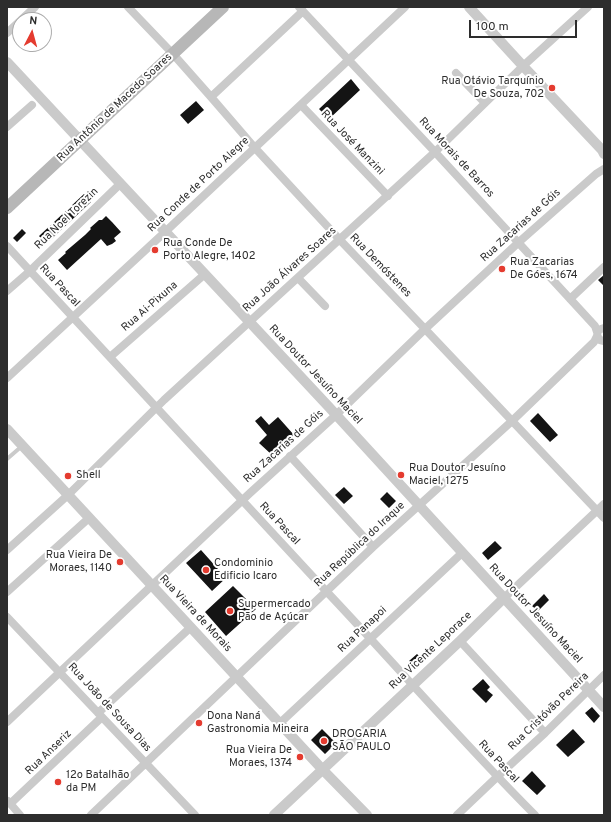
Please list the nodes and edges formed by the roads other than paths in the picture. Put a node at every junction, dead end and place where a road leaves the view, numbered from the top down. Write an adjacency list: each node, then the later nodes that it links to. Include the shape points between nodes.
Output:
1 (128, 7): 7 (street, Rua Demóstenes)
2 (223, 7): 7 (main road, Rua Antônio de Macedo Soares)
3 (405, 7): 8 (street, Rua Conde de Porto Alegre)
4 (469, 7): 10 (street)
5 (588, 7): 10 (street, Rua João Álvares Soares)
6 (301, 9): 8 (street, Rua Morais de Barros); 12 (street)
7 (173, 54): 12 (street, Rua Demóstenes); 17 (main road, Rua Antônio de Macedo Soares)
8 (349, 60): 15 (street, Rua Conde de Porto Alegre); 20 (street, Rua Morais de Barros)
9 (7, 62): 17 (street, Rua Doutor Jesuíno Maciel)
10 (523, 66): 13 (street, Rua João Álvares Soares); 19 (street)
11 (456, 73): 13 (street)
12 (211, 97): 18 (street, Rua Demóstenes)
13 (485, 103): 20 (street, Rua João Álvares Soares)
14 (32, 105): 16 (street)
15 (301, 105): 18 (street, Rua Conde de Porto Alegre); 25 (street, Rua José Manzini)
16 (7, 127)
17 (80, 141): 24 (street, Rua Doutor Jesuíno Maciel); 26 (main road, Rua Antônio de Macedo Soares)
18 (255, 148): 27 (street, Rua Conde de Porto Alegre); 28 (street, Rua Demóstenes)
19 (603, 151)
20 (435, 152): 25 (street, Rua João Álvares Soares); 29 (street, Rua Morais de Barros)
21 (604, 161): 23 (street, Rua Zacarias de Góis)
22 (604, 169): 23 (street, Rua Zacarias de Góis)
23 (596, 174): 29 (street, Rua Zacarias de Góis)
24 (120, 184): 27 (street, Rua Doutor Jesuíno Maciel); 32 (street, Rua Noel Torezin)
25 (388, 196): 28 (street, Rua João Álvares Soares)
26 (7, 208)
27 (166, 232): 33 (street, Rua Doutor Jesuíno Maciel); 38 (street, Rua Conde de Porto Alegre)
28 (340, 240): 34 (street, Rua João Álvares Soares); 40 (street, Rua Demóstenes)
29 (519, 242): 36 (street, Rua Morais de Barros); 40 (street, Rua Zacarias de Góis)
30 (7, 246): 32 (street, Rua Pascal)
31 (604, 267): 36 (street)
32 (30, 271): 35 (street, Rua Noel Torezin); 38 (street, Rua Pascal)
33 (205, 274): 39 (street, Rua Doutor Jesuíno Maciel); 42 (street, Rua Ai-Pixuna)
34 (298, 278): 37 (street); 39 (street, Rua João Álvares Soares)
35 (7, 291)
36 (570, 299): 41 (street, Rua Morais de Barros)
37 (325, 306)
38 (73, 317): 42 (street, Rua Pascal); 43 (street, Rua Conde de Porto Alegre)
39 (249, 322): 44 (street, Rua João Álvares Soares); 45 (street, Rua Doutor Jesuíno Maciel)
40 (426, 329): 45 (street, Rua Zacarias de Góis); 46 (street, Rua Demóstenes)
41 (600, 336): 46 (street, Rua República do Iraque)
42 (110, 357): 44 (street, Rua Pascal)
43 (7, 378)
44 (156, 408): 51 (street, Rua João Álvares Soares); 52 (street, Rua Pascal)
45 (336, 415): 49 (street, Rua Zacarias de Góis); 54 (street, Rua Doutor Jesuíno Maciel)
46 (512, 421): 54 (street, Rua República do Iraque); 55 (street, Rua Demóstenes)
47 (7, 429): 48 (street, Rua Vieira de Morais)
48 (22, 446): 50 (lane); 51 (street, Rua Vieira de Morais)
49 (290, 456): 52 (street, Rua Zacarias de Góis); 58 (street)
50 (7, 459)
51 (68, 495): 56 (street, Rua Vieira de Morais); 59 (street, Rua João Álvares Soares)
52 (242, 500): 61 (street, Rua Zacarias de Góis); 63 (street, Rua Pascal)
53 (604, 504): 55 (street, Rua Vicente Leporace)
54 (418, 506): 58 (street, Rua República do Iraque); 60 (street, Rua Doutor Jesuíno Maciel)
55 (597, 511): 57 (street, Rua Demóstenes); 64 (street, Rua Vicente Leporace)
56 (89, 518): 61 (street, Rua Vieira de Morais); 62 (street)
57 (604, 518)
58 (373, 548): 63 (street, Rua República do Iraque)
59 (7, 550)
60 (462, 553): 64 (street, Rua Doutor Jesuíno Maciel); 67 (street, Rua Panapoi)
61 (152, 586): 66 (street, Rua Vieira de Morais); 69 (street, Rua Zacarias de Góis)
62 (7, 592)
63 (327, 592): 67 (street, Rua Pascal); 71 (street, Rua República do Iraque)
64 (504, 598): 68 (street, Rua Vicente Leporace); 73 (street, Rua Doutor Jesuíno Maciel)
65 (7, 617): 69 (street, Rua João de Sousa Dias)
66 (190, 627): 71 (street, Rua Vieira de Morais); 75 (street, Rua Anseriz)
67 (370, 638): 72 (street, Rua Pascal); 77 (street, Rua Panapoi)
68 (460, 641): 72 (street, Rua Vicente Leporace); 78 (street)
69 (60, 673): 75 (street, Rua João de Sousa Dias); 76 (street, Rua Zacarias de Góis)
70 (604, 675): 73 (street, Rua Cristóvão Pereira)
71 (237, 677): 77 (street, Rua Vieira de Morais); 79 (street, Rua República do Iraque)
72 (413, 685): 80 (street, Rua Vicente Leporace); 81 (street, Rua Pascal)
73 (589, 690): 74 (street, Rua Doutor Jesuíno Maciel); 78 (street, Rua Cristóvão Pereira)
74 (604, 707)
75 (100, 715): 79 (street, Rua João de Sousa Dias); 82 (street, Rua Anseriz)
76 (7, 722)
77 (280, 724): 80 (street, Rua Vieira de Morais)
78 (545, 733): 81 (street, Rua Cristóvão Pereira)
79 (146, 764): 84 (street, Rua República do Iraque); 85 (street, Rua João de Sousa Dias)
80 (322, 769): 86 (street, Rua Vicente Leporace); 87 (street, Rua Vieira de Morais)
81 (497, 777): 88 (street, Rua Cristóvão Pereira); 89 (street, Rua Pascal)
82 (9, 803): 83 (street)
83 (20, 815)
84 (91, 815)
85 (195, 815)
86 (274, 815)
87 (367, 815)
88 (457, 815)
89 (535, 815)

